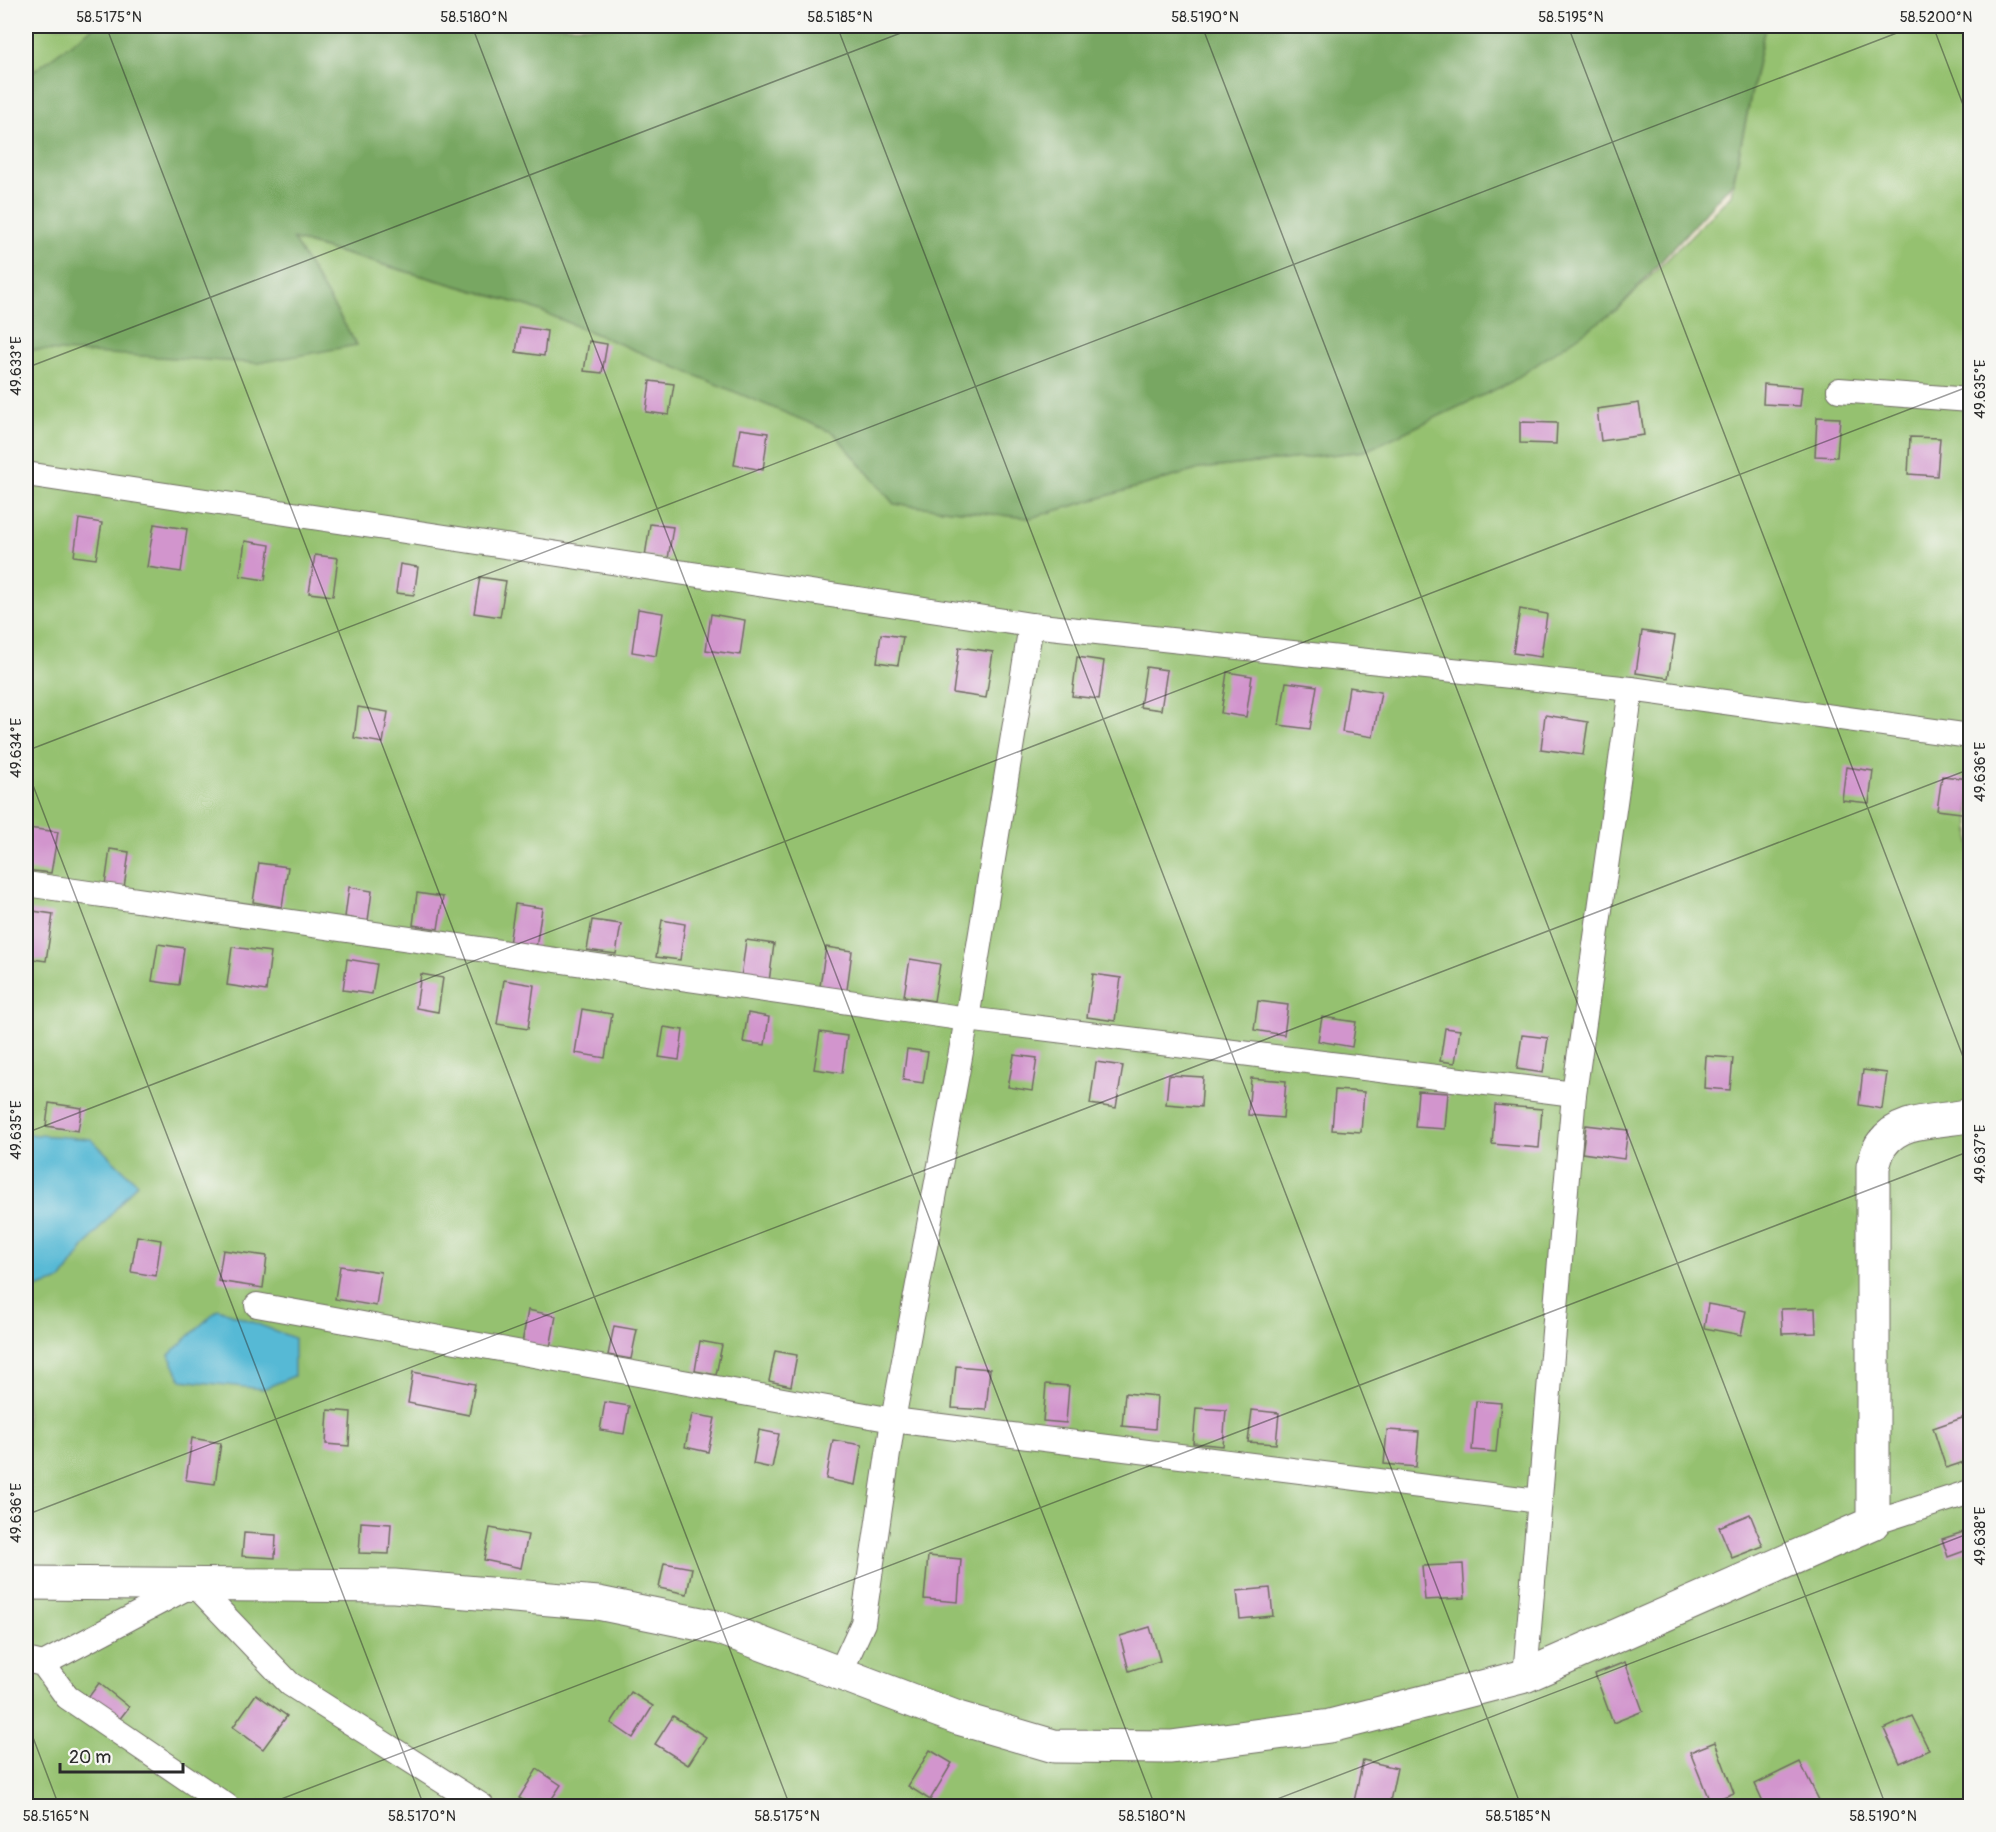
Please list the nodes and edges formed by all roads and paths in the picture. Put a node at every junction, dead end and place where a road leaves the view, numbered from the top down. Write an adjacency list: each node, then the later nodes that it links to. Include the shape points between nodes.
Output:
1 (1839, 390): 2 (lane)
2 (1971, 400)
3 (26, 474): 4 (lane)
4 (1030, 625): 5 (lane); 8 (lane)
5 (1631, 689): 6 (lane); 9 (lane)
6 (1971, 736)
7 (26, 884): 8 (lane)
8 (967, 1019): 9 (lane); 12 (lane)
9 (1574, 1094): 14 (lane)
10 (1971, 1115): 15 (street, via 1920,1122 1893,1131 1880,1145 1873,1166)
11 (257, 1305): 12 (lane)
12 (893, 1420): 14 (lane); 19 (lane, via 862,1623)
13 (1971, 1492): 15 (lane)
14 (1539, 1501): 20 (lane)
15 (1873, 1524): 20 (street)
16 (26, 1583): 17 (street)
17 (194, 1584): 18 (lane); 19 (street, via 394,1586 598,1603 720,1628); 22 (lane, via 290,1684)
18 (34, 1662): 21 (lane, via 67,1697)
19 (840, 1673): 20 (street, via 958,1718 1054,1746 1171,1747 1330,1726)
20 (1525, 1676)
21 (227, 1806)
22 (482, 1806)

